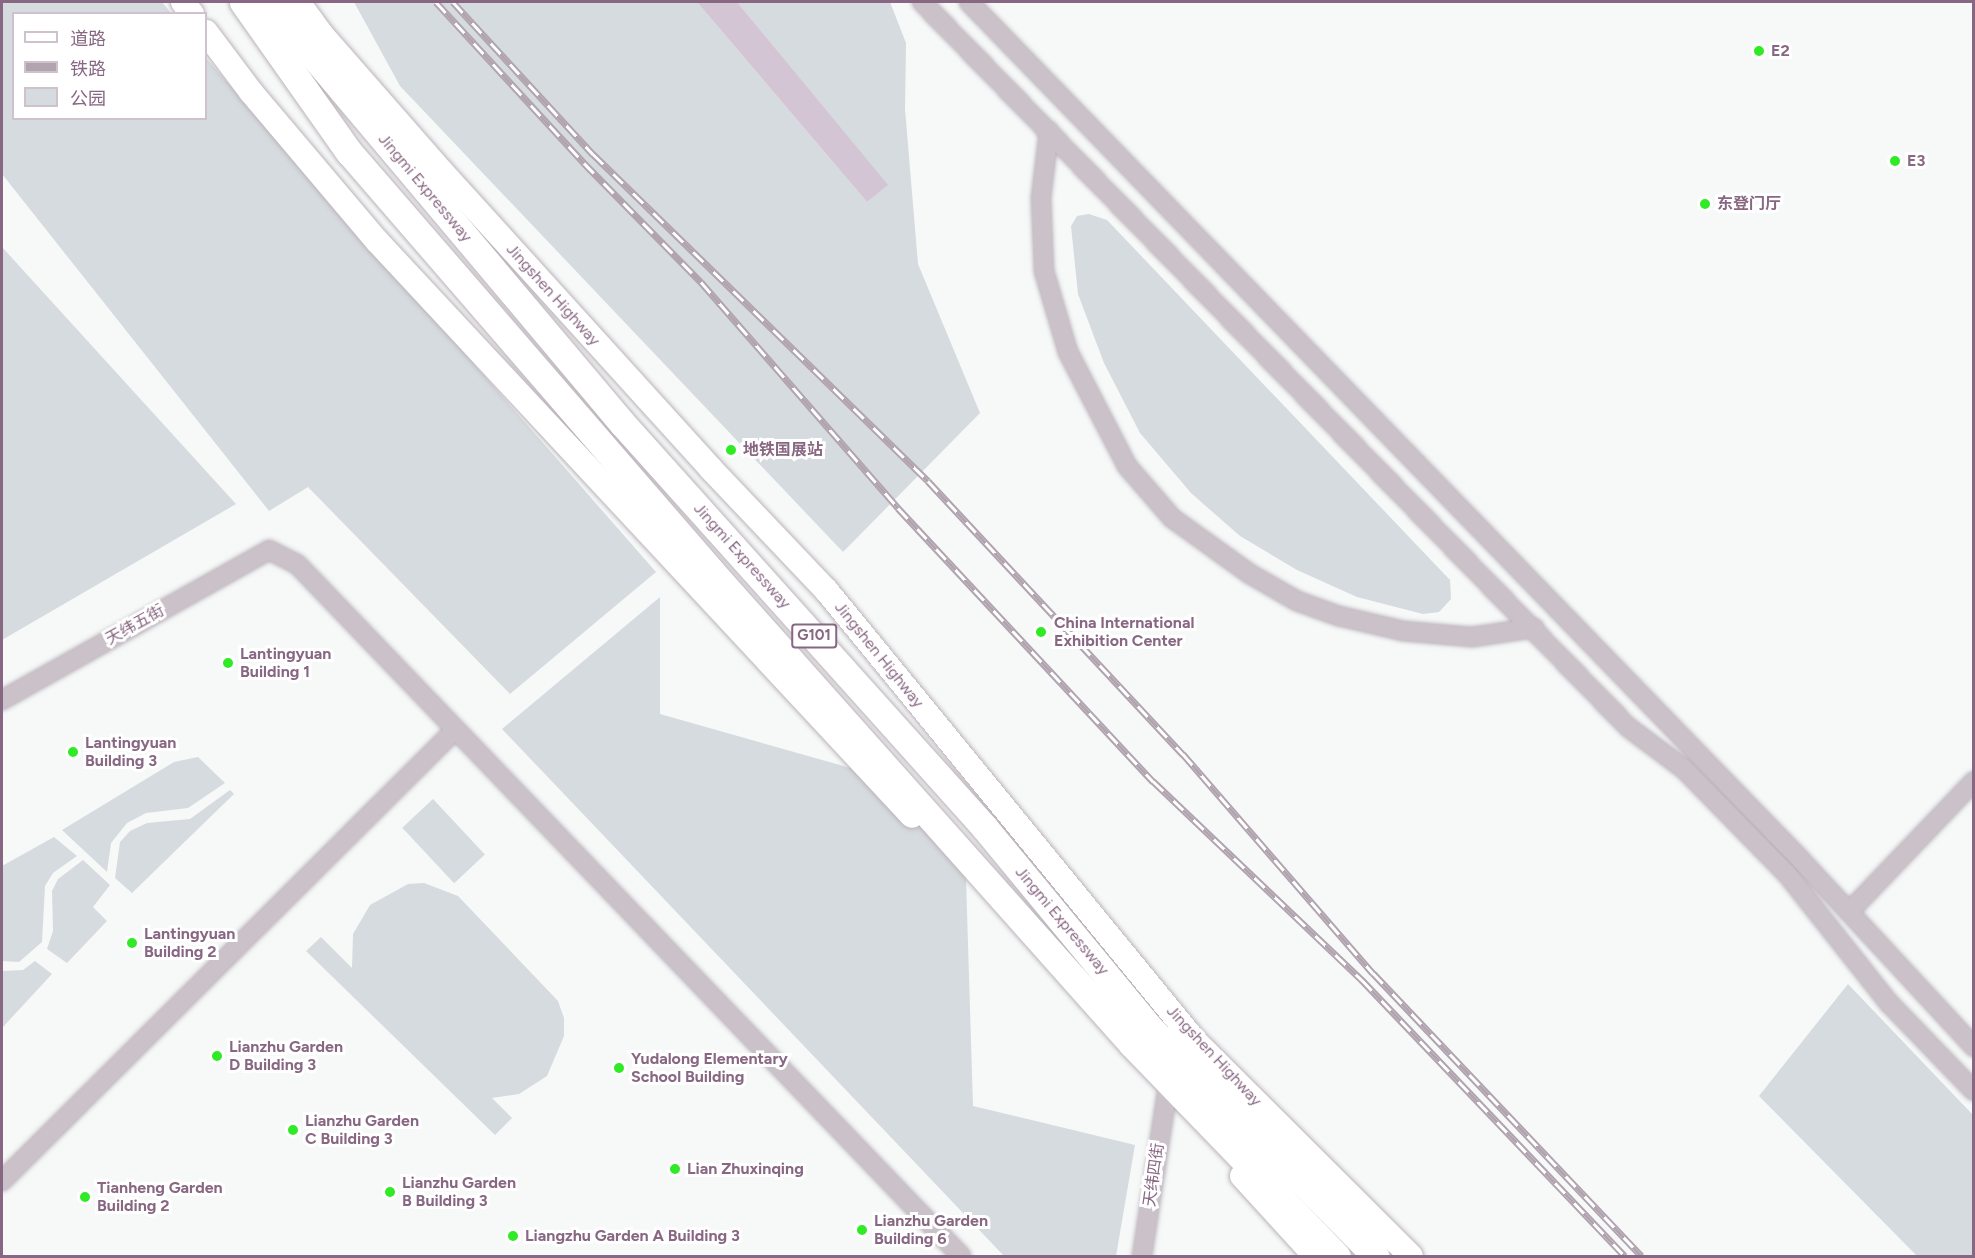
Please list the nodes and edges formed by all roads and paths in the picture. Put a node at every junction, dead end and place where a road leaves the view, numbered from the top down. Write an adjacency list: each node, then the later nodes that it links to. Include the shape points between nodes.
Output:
1 (243, 2): 20 (highway, Jingmi Expressway / G101, via 349,152 711,572 1132,1044)
2 (268, 2): 21 (highway, Jingmi Expressway / G101, via 622,423 985,828 1149,1027)
3 (297, 2): 22 (main road, Jingshen Highway / G101, via 442,172 826,590 1194,1040)
4 (922, 2): 7 (street)
5 (969, 2): 12 (street)
6 (207, 33): 15 (main road, via 376,241)
7 (1049, 131): 8 (street); 8 (street, via 1041,198 1044,272 1068,352 1127,466 1172,518 1250,574 1298,601 1339,616 1403,631 1472,638)
8 (1534, 628): 14 (street, via 1628,727 1684,769 1787,874 1889,1003)
9 (2, 700): 10 (street, 天纬五街, via 269,550 297,564)
10 (454, 731): 16 (street); 17 (street)
11 (1974, 781): 12 (street)
12 (1849, 912): 13 (street)
13 (1974, 1047)
14 (1974, 1091)
15 (1167, 1093): 18 (street, 天纬四街); 19 (main road)
16 (2, 1181)
17 (961, 1257)
18 (1142, 1257)
19 (1315, 1257)
20 (1337, 1257)
21 (1376, 1257)
22 (1411, 1257)

